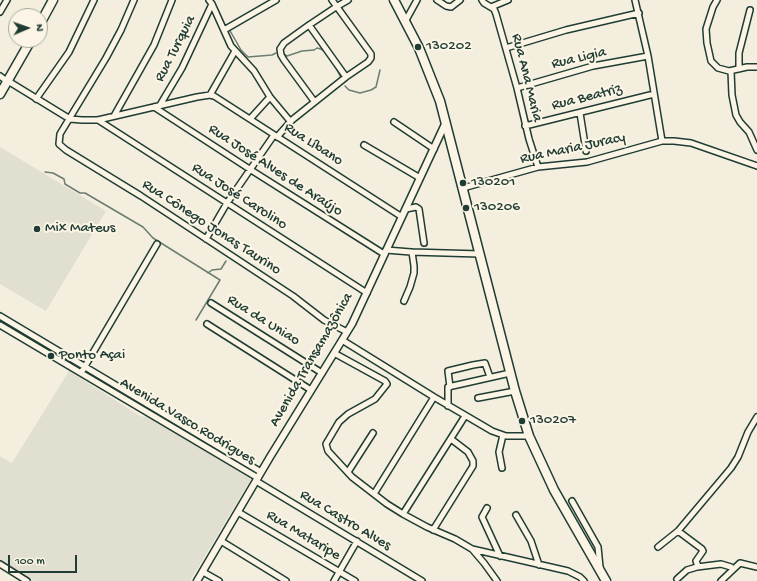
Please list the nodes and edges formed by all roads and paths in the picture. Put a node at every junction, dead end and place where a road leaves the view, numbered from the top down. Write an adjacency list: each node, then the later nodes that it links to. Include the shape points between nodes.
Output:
1 (7, 0): 22 (street)
2 (53, 0): 20 (main road)
3 (94, 0): 42 (street, via 69,52)
4 (134, 0): 48 (street, via 115,41)
5 (172, 0): 47 (street, via 154,45)
6 (276, 0): 26 (street)
7 (332, 0): 18 (street)
8 (348, 0): 18 (street)
9 (394, 0): 24 (main road)
10 (417, 0): 24 (street)
11 (437, 0): 12 (street, via 452,7)
12 (460, 0)
13 (482, 0): 19 (street, Rua Ana Maria)
14 (508, 0): 19 (street)
15 (635, 0): 23 (street)
16 (716, 0): 34 (street, via 706,29 709,54 715,65)
17 (210, 2): 26 (street); 44 (street, Rua Turquia, via 182,68)
18 (336, 7): 25 (street); 35 (street, via 371,54 368,62)
19 (491, 7): 29 (street, Rua Ana Maria, via 496,14)
20 (48, 9)
21 (750, 10): 33 (street, via 739,53)
22 (0, 12)
23 (639, 13): 29 (street, via 566,30); 31 (street)
24 (406, 20): 53 (main road, via 440,101)
25 (309, 26): 35 (street); 43 (street, via 284,43 280,51)
26 (224, 30): 30 (street)
27 (22, 48): 36 (main road)
28 (25, 48): 36 (main road)
29 (506, 48): 37 (street, Rua Ana Maria)
30 (235, 50): 40 (street); 41 (street, via 254,71)
31 (648, 56): 37 (street, Rua Ligia, via 593,66); 39 (street)
32 (757, 67): 33 (street)
33 (738, 69): 34 (street)
34 (731, 71): 59 (street, via 736,115 749,132)
35 (346, 77): 43 (street)
36 (3, 80): 38 (main road); 42 (street)
37 (517, 88): 54 (street, Rua Ana Maria)
38 (0, 94)
39 (654, 94): 46 (street, Rua Beatriz); 56 (street)
40 (210, 95): 44 (street); 49 (street, Rua Líbano)
41 (270, 97): 49 (street); 51 (street)
42 (36, 99): 48 (street)
43 (314, 101): 51 (street)
44 (160, 105): 45 (street)
45 (154, 107): 47 (street); 63 (street, Rua José Alves de Araújo)
46 (580, 113): 54 (street, Rua Beatriz); 60 (street)
47 (114, 116): 50 (street)
48 (70, 119): 50 (street); 69 (street, Rua Cônego Jonas Taurino, via 60,134 61,147)
49 (250, 119): 55 (street, Rua Líbano)
50 (98, 120): 66 (street, Rua José Carolino)
51 (290, 121): 55 (street)
52 (394, 122): 58 (street)
53 (446, 122): 58 (street, Avenida Transamazônica); 65 (main road)
54 (525, 126): 62 (street, Rua Ana Maria)
55 (276, 136): 63 (street); 68 (street, Rua Líbano)
56 (662, 141): 61 (street, Rua Maria Juracy, via 691,143); 62 (street, Rua Maria Juracy, via 587,162)
57 (364, 145): 64 (street)
58 (434, 149): 64 (street, Avenida Transamazônica)
59 (757, 150)
60 (586, 151)
61 (757, 166)
62 (538, 167): 65 (street, Rua Maria Juracy)
63 (251, 170): 66 (street); 72 (street, Rua José Alves de Araújo)
64 (420, 178): 67 (street, Avenida Transamazônica)
65 (463, 188): 74 (main road)
66 (227, 204): 69 (street); 75 (street, Rua José Carolino)
67 (406, 209): 68 (street, Avenida Transamazônica); 70 (street, via 419,209)
68 (402, 217): 72 (street, Avenida Transamazônica)
69 (206, 239): 81 (street, Rua Cônego Jonas Taurino, via 293,296 324,320)
70 (424, 243)
71 (157, 244): 84 (street)
72 (385, 252): 73 (street, Rua José Alves de Araújo); 75 (street, Avenida Transamazônica)
73 (412, 252): 74 (street, Rua José Alves de Araújo); 76 (street, via 414,273)
74 (480, 254): 87 (main road)
75 (367, 293): 81 (street, Avenida Transamazônica)
76 (404, 300)
77 (211, 303): 86 (street, Rua da Uniao)
78 (0, 316): 84 (street, Avenida Vasco Rodrigues)
79 (206, 324): 90 (street)
80 (0, 325): 85 (street, Avenida Vasco Rodrigues)
81 (347, 332): 82 (street, Avenida Transamazônica)
82 (342, 340): 83 (street, Avenida Transamazônica); 92 (street)
83 (334, 353): 86 (street, Avenida Transamazônica); 105 (street, via 387,384 373,401 344,418 326,444 328,451)
84 (85, 367): 85 (street); 101 (street, Avenida Vasco Rodrigues)
85 (81, 373): 102 (street, Avenida Vasco Rodrigues)
86 (322, 373): 90 (street, Avenida Transamazônica)
87 (510, 373): 88 (street); 91 (main road)
88 (490, 377): 89 (street); 89 (street, via 485,363 473,364 448,371)
89 (450, 387): 94 (street)
90 (311, 390): 104 (street, Avenida Transamazônica)
91 (515, 391): 93 (street); 99 (main road)
92 (434, 397): 94 (street); 107 (street)
93 (478, 398)
94 (448, 406): 95 (street)
95 (465, 416): 98 (street); 100 (street)
96 (757, 417): 114 (street, via 731,468)
97 (372, 433): 105 (street)
98 (503, 435): 99 (street); 103 (street, via 499,452)
99 (529, 436): 127 (main road, via 547,476)
100 (451, 439): 111 (street); 113 (street, via 468,452 474,461)
101 (230, 453): 102 (street); 104 (street, Avenida Vasco Rodrigues)
102 (227, 459): 106 (street, Avenida Vasco Rodrigues)
103 (502, 468)
104 (262, 472): 106 (street, Avenida Transamazônica)
105 (348, 472): 107 (street)
106 (257, 479): 110 (street, Avenida Transamazônica); 116 (street, Rua Castro Alves)
107 (374, 494): 111 (street)
108 (572, 501): 127 (street, via 598,547)
109 (487, 508): 119 (street, via 482,517)
110 (238, 512): 115 (street, Avenida Transamazônica); 126 (street, Rua Mataripe)
111 (403, 514): 113 (street)
112 (516, 514): 121 (street, via 531,541)
113 (433, 530): 118 (street)
114 (678, 531): 117 (street); 122 (street, via 702,548 703,551 696,561)
115 (221, 541): 125 (street, Avenida Transamazônica); 132 (street)
116 (357, 541): 126 (street); 135 (street, Rua Castro Alves)
117 (658, 547)
118 (472, 549): 119 (street); 136 (street)
119 (500, 556): 121 (street)
120 (0, 564): 129 (street)
121 (539, 565): 137 (street, via 568,572)
122 (698, 566): 124 (street, via 721,564); 128 (street, via 687,570)
123 (757, 567): 124 (street, via 742,563)
124 (733, 569): 138 (street)
125 (203, 572): 130 (street, Avenida Transamazônica); 131 (street)
126 (339, 572): 133 (street); 134 (street, Rua Mataripe)
127 (604, 578)
128 (677, 580)
129 (27, 581)
130 (197, 581)
131 (219, 581)
132 (286, 581)
133 (334, 581)
134 (355, 581)
135 (422, 581)
136 (497, 581)
137 (583, 581)
138 (721, 581)

